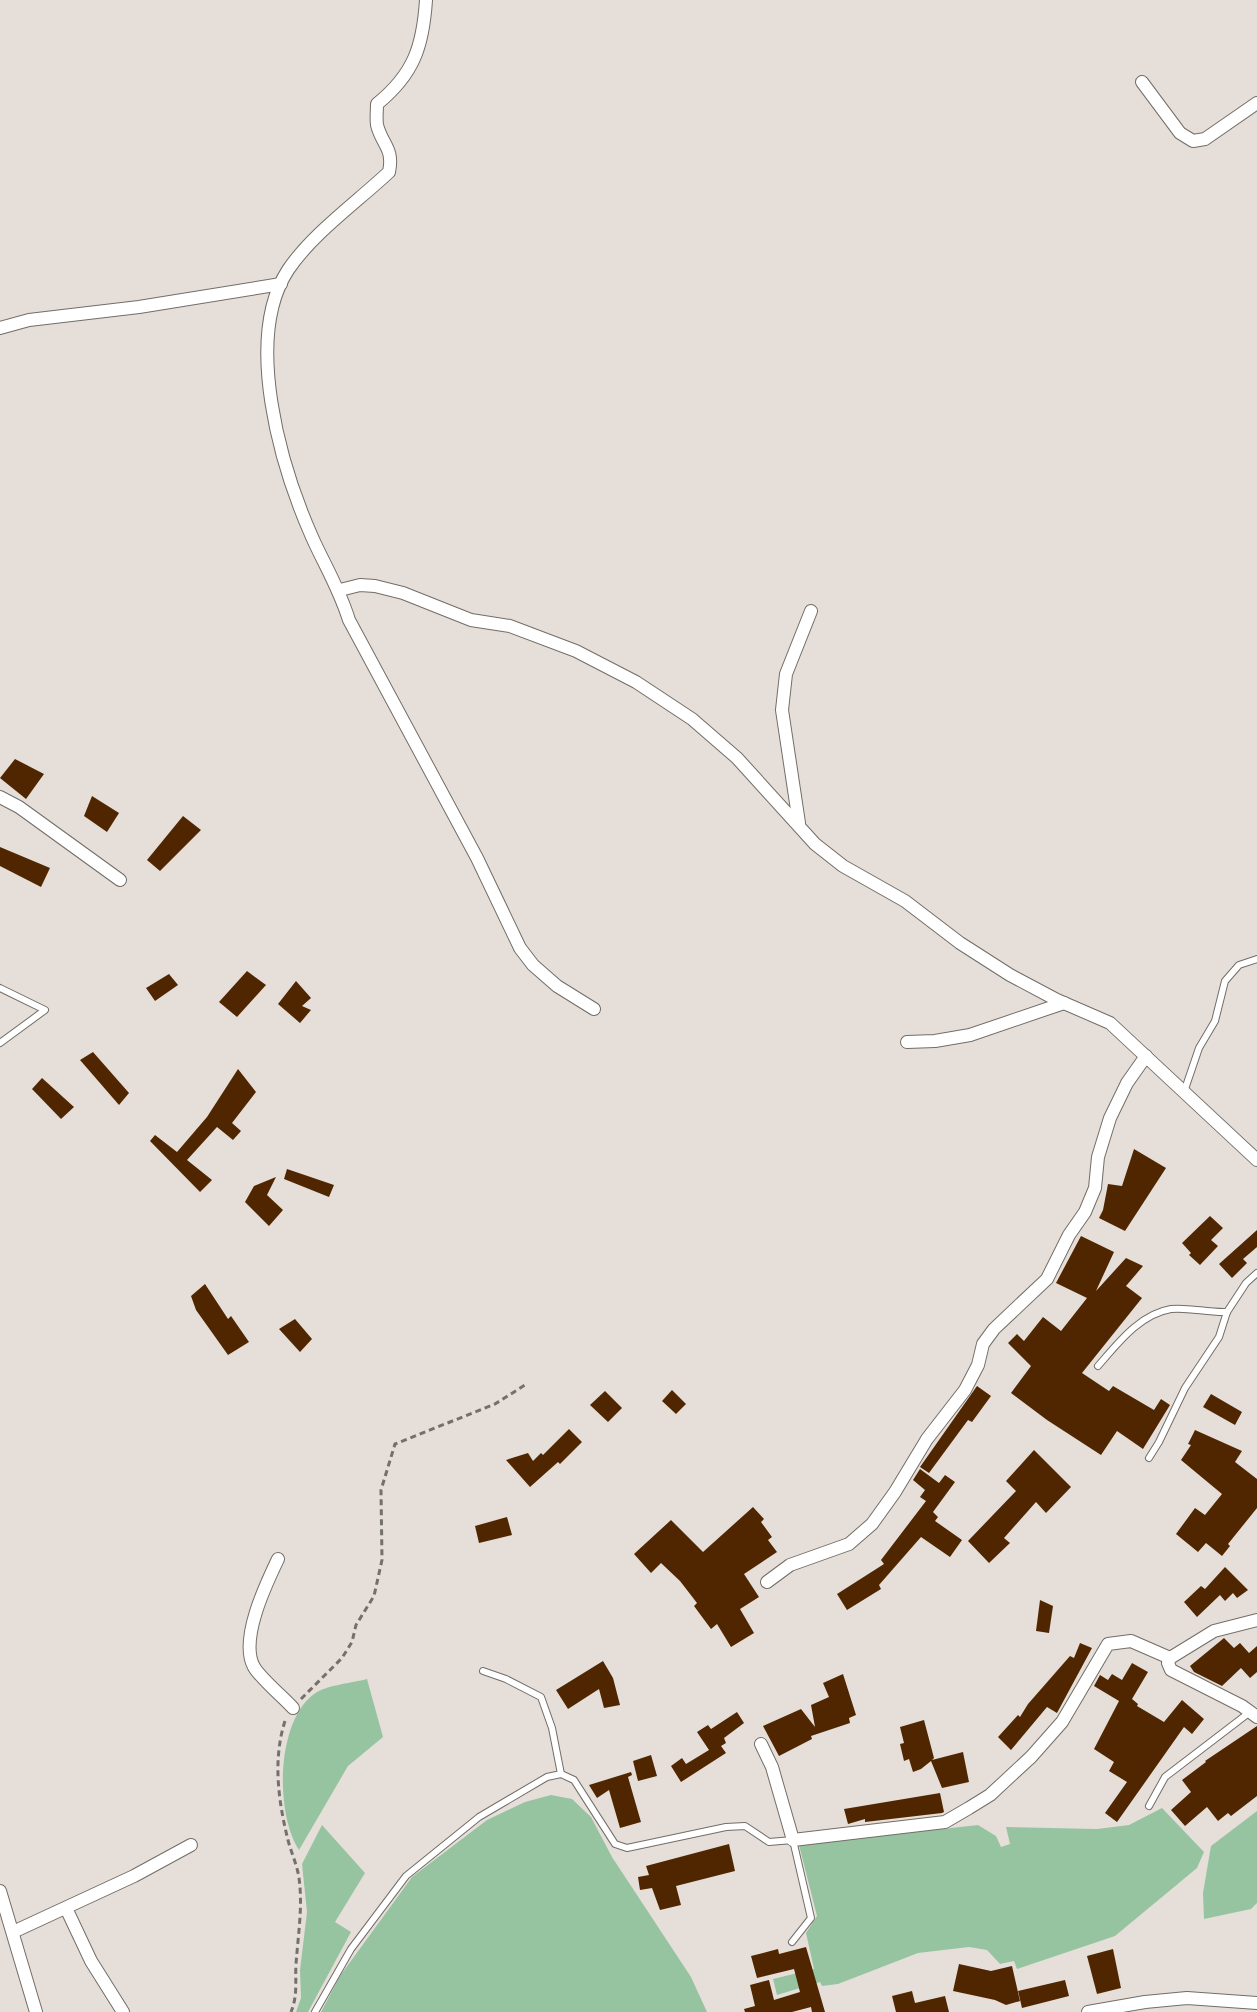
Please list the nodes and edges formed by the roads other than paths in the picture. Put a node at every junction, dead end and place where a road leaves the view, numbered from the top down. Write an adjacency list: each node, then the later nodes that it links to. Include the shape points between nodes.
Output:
1 (426, 0): 4 (street, via 413,64 395,90 377,104 376,123 392,160 389,172 303,250)
2 (1142, 82): 3 (street, via 1180,133 1193,141 1205,139)
3 (1257, 103)
4 (281, 284): 5 (street); 6 (street, via 268,330 268,381 280,447 312,536)
5 (0, 328)
6 (340, 590): 9 (street, via 360,585 403,593 576,651 692,719); 14 (street, via 349,620 520,948 557,986)
7 (811, 611): 9 (street, via 786,674 782,710)
8 (0, 797): 10 (street)
9 (799, 823): 13 (street, via 843,866 905,901 1010,975)
10 (120, 880)
11 (1257, 959): 18 (lane, via 1239,965 1225,981 1215,1021)
12 (0, 988): 16 (lane, via 45,1010)
13 (1064, 1003): 15 (street, via 970,1035); 17 (street, via 1110,1023)
14 (594, 1009)
15 (907, 1042)
16 (0, 1043)
17 (1146, 1056): 18 (street); 25 (street, via 1110,1118 1095,1188 1047,1279 983,1344 965,1390 872,1524 849,1544 790,1565)
18 (1184, 1092): 19 (street)
19 (1257, 1160)
20 (1257, 1273): 21 (lane)
21 (1227, 1312): 22 (lane, via 1157,1313 1127,1333); 23 (lane, via 1219,1337)
22 (1098, 1366)
23 (1149, 1458)
24 (278, 1559): 29 (street, via 252,1629 250,1655 255,1669)
25 (767, 1582)
26 (1257, 1620): 27 (street, via 1214,1631)
27 (1170, 1658): 30 (street, via 1171,1670); 34 (street, via 1131,1641 1108,1644 1062,1722 1031,1757 990,1795 945,1822)
28 (483, 1671): 32 (lane, via 541,1697)
29 (293, 1708)
30 (1253, 1715): 33 (lane, via 1165,1777)
31 (761, 1744): 34 (street)
32 (561, 1774): 34 (lane, via 574,1780 615,1844 627,1848 745,1826 769,1842); 44 (lane, via 479,1817 406,1876 351,1949)
33 (1149, 1806)
34 (793, 1840): 39 (lane, via 811,1918)
35 (191, 1845): 37 (street)
36 (0, 1891): 38 (street)
37 (66, 1908): 38 (street); 43 (street)
38 (13, 1932): 42 (street)
39 (792, 1942)
40 (1257, 2003): 41 (street, via 1187,1998)
41 (1116, 2009): 45 (street)
42 (36, 2012)
43 (123, 2012)
44 (315, 2012)
45 (1088, 2012)

